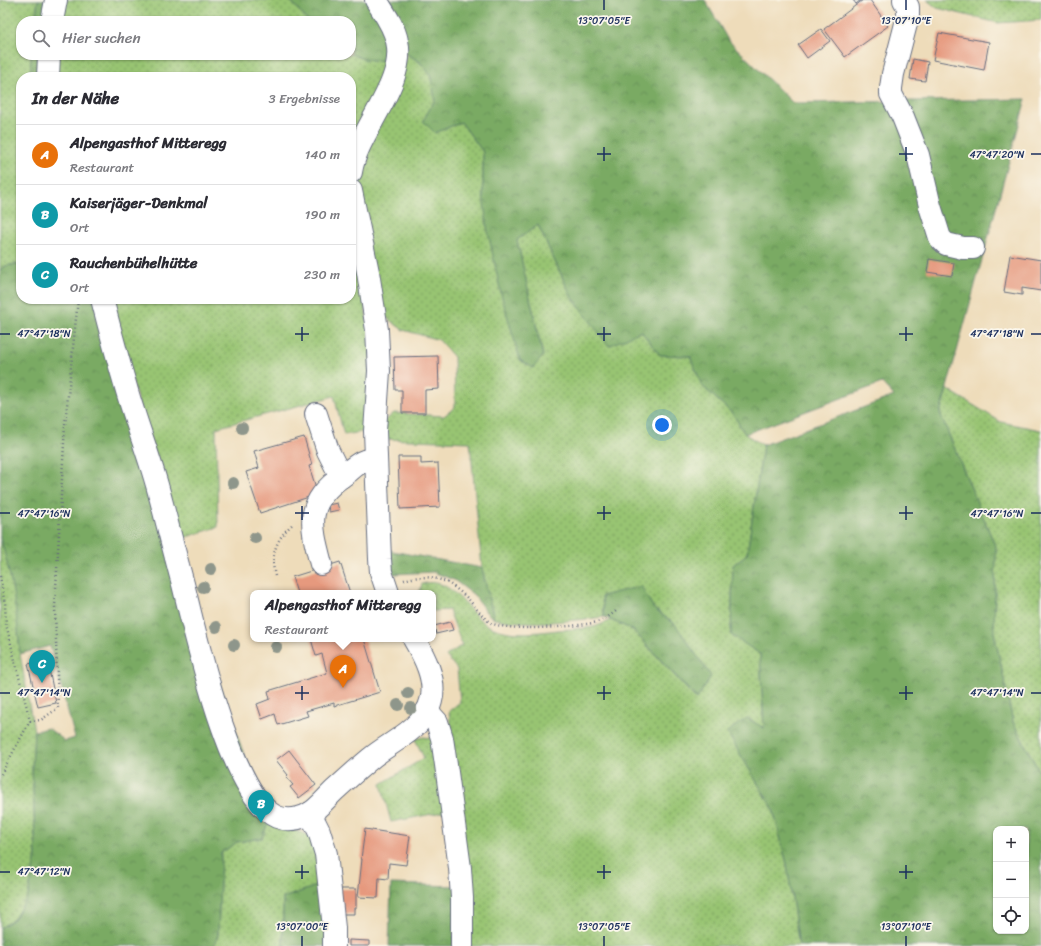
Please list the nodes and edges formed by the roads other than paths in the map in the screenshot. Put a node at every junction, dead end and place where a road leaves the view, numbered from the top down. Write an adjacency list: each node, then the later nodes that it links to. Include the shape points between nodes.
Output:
1 (56, 0): 4 (street)
2 (376, 0): 7 (street, via 396,37 398,60 392,81)
3 (904, 0): 9 (street, via 909,11 908,20 893,74 892,94 918,155 940,238 946,244)
4 (53, 16)
5 (49, 60): 6 (street)
6 (48, 72)
7 (356, 155)
8 (356, 214): 12 (street, via 377,330 379,371)
9 (973, 248)
10 (103, 304): 18 (street, via 125,385 157,485 200,652 228,741 248,786 268,812 289,819)
11 (316, 414): 13 (street, via 328,452)
12 (376, 460): 13 (street, via 364,461); 15 (street, via 381,572)
13 (340, 477): 14 (street, via 315,506 314,533)
14 (321, 564)
15 (386, 590)
16 (416, 642): 17 (street, via 432,679 432,700)
17 (427, 711): 18 (street, via 419,723 372,758); 20 (street, via 437,722 442,738 461,876)
18 (310, 813): 19 (street, via 319,830 326,854)
19 (334, 946)
20 (462, 946)

